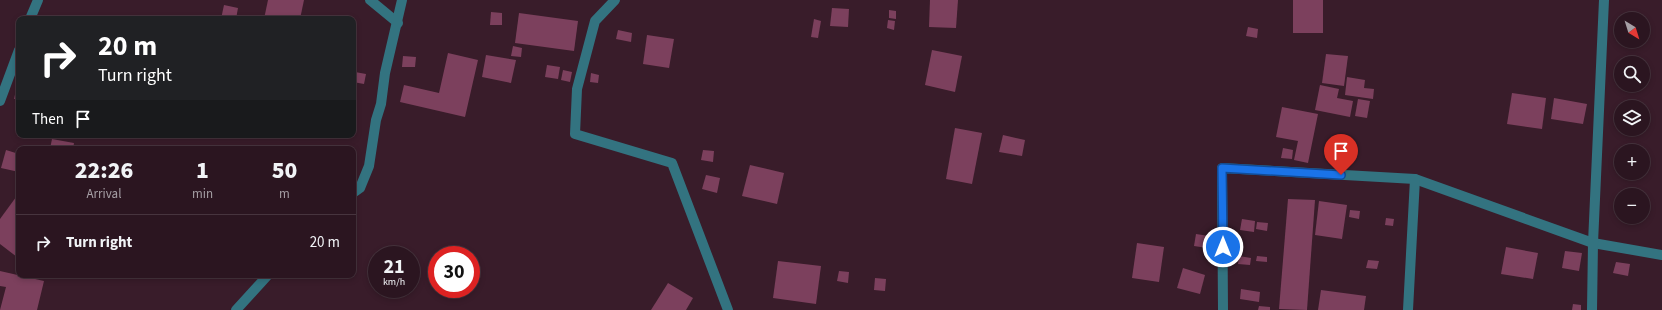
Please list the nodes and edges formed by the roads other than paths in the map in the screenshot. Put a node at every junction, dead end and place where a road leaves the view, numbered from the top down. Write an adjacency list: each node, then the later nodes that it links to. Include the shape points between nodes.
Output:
1 (38, 0): 6 (street)
2 (370, 0): 7 (street)
3 (402, 0): 7 (street)
4 (614, 0): 16 (street, via 595,21 577,89 575,134 672,163)
5 (1604, 0): 12 (street)
6 (31, 16)
7 (398, 23): 11 (street, via 385,73 382,104 376,120 369,166 360,188)
8 (16, 58): 9 (street)
9 (0, 102)
10 (1415, 179): 12 (street); 17 (street, via 1222,168); 18 (street)
11 (356, 191)
12 (1593, 243): 13 (street); 19 (street)
13 (1662, 255)
14 (265, 278): 15 (street)
15 (236, 310)
16 (728, 310)
17 (1223, 310)
18 (1408, 310)
19 (1592, 310)

